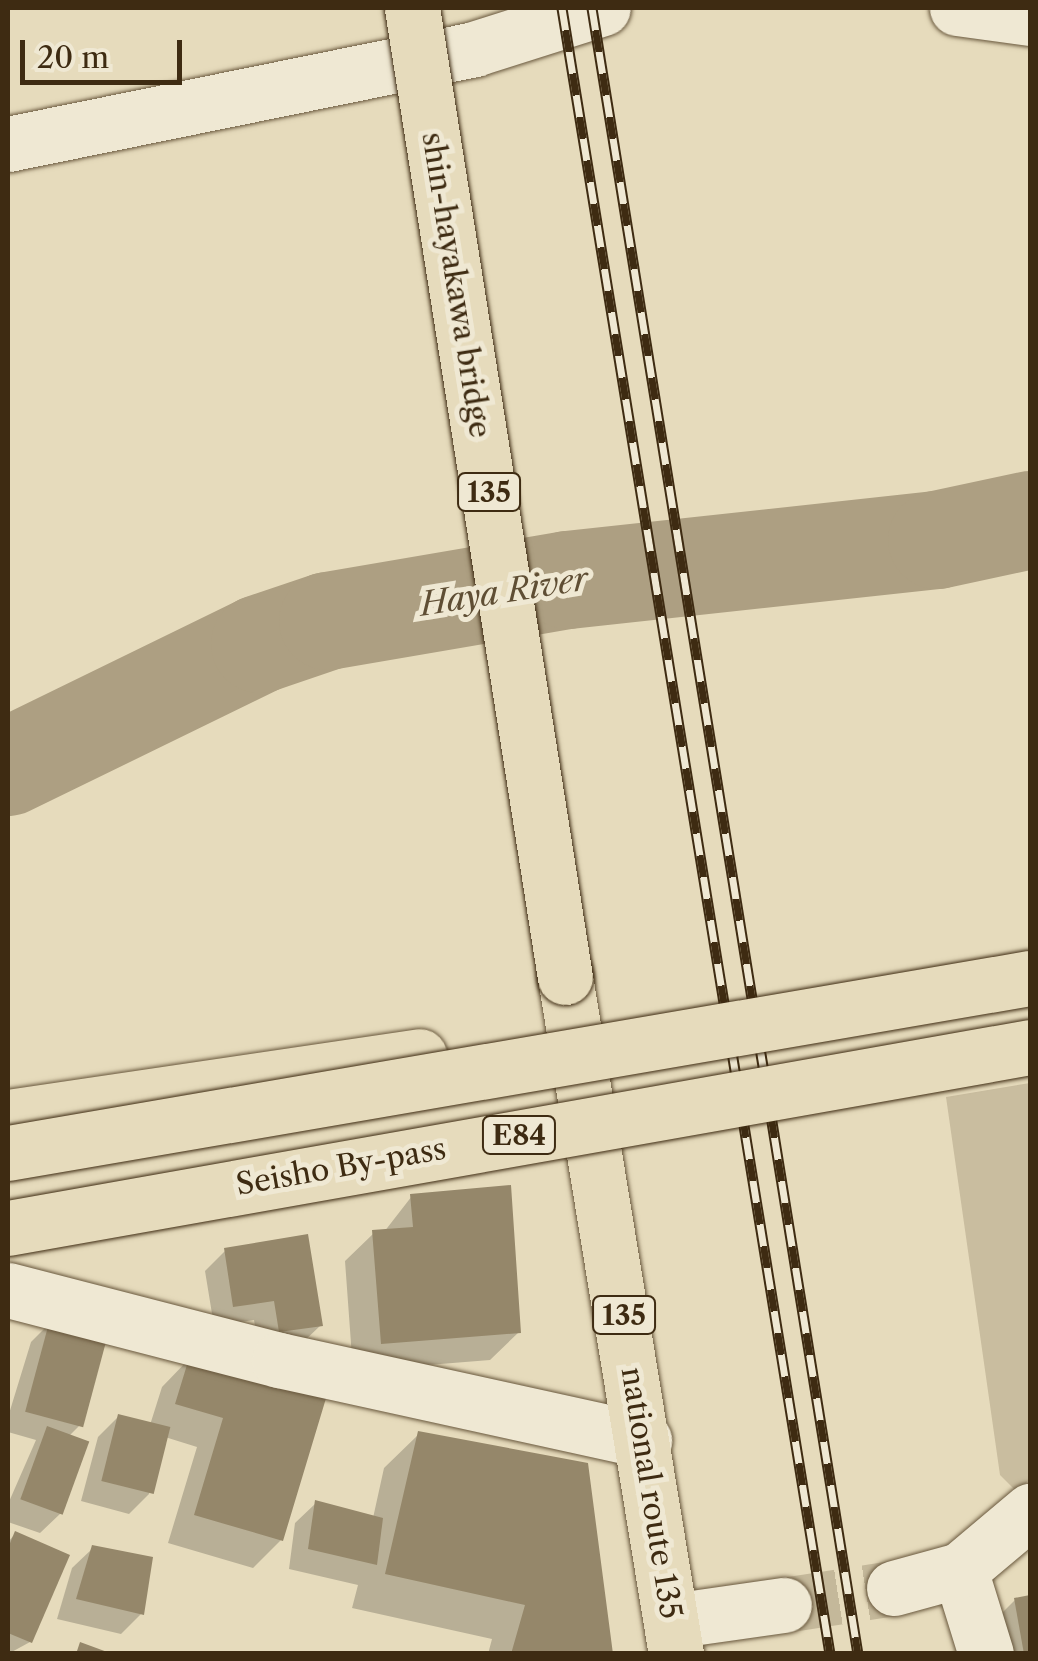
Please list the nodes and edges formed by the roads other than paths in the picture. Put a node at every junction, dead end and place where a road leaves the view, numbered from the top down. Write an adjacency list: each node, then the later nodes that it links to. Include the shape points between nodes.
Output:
1 (412, 8): 6 (highway, shin-hayakawa bridge / 135, bridge)
2 (604, 8): 5 (street, via 474,49)
3 (956, 8): 4 (street)
4 (1030, 18)
5 (8, 144)
6 (565, 977): 8 (highway, national route 135 / 135)
7 (1030, 978): 12 (highway, E84, bridge)
8 (576, 1032): 10 (highway); 11 (highway, national route 135 / 135)
9 (1030, 1047): 13 (highway, Seisho By-pass / E84, bridge)
10 (8, 1116)
11 (596, 1147): 14 (street); 16 (highway, national route 135 / 135)
12 (8, 1153)
13 (8, 1228)
14 (8, 1251)
15 (8, 1290): 16 (street, via 279,1360)
16 (644, 1440): 21 (highway, national route 135 / 135)
17 (1030, 1511): 18 (street)
18 (960, 1570): 19 (street); 22 (street)
19 (894, 1588)
20 (784, 1604): 21 (street)
21 (673, 1637)
22 (986, 1654)

